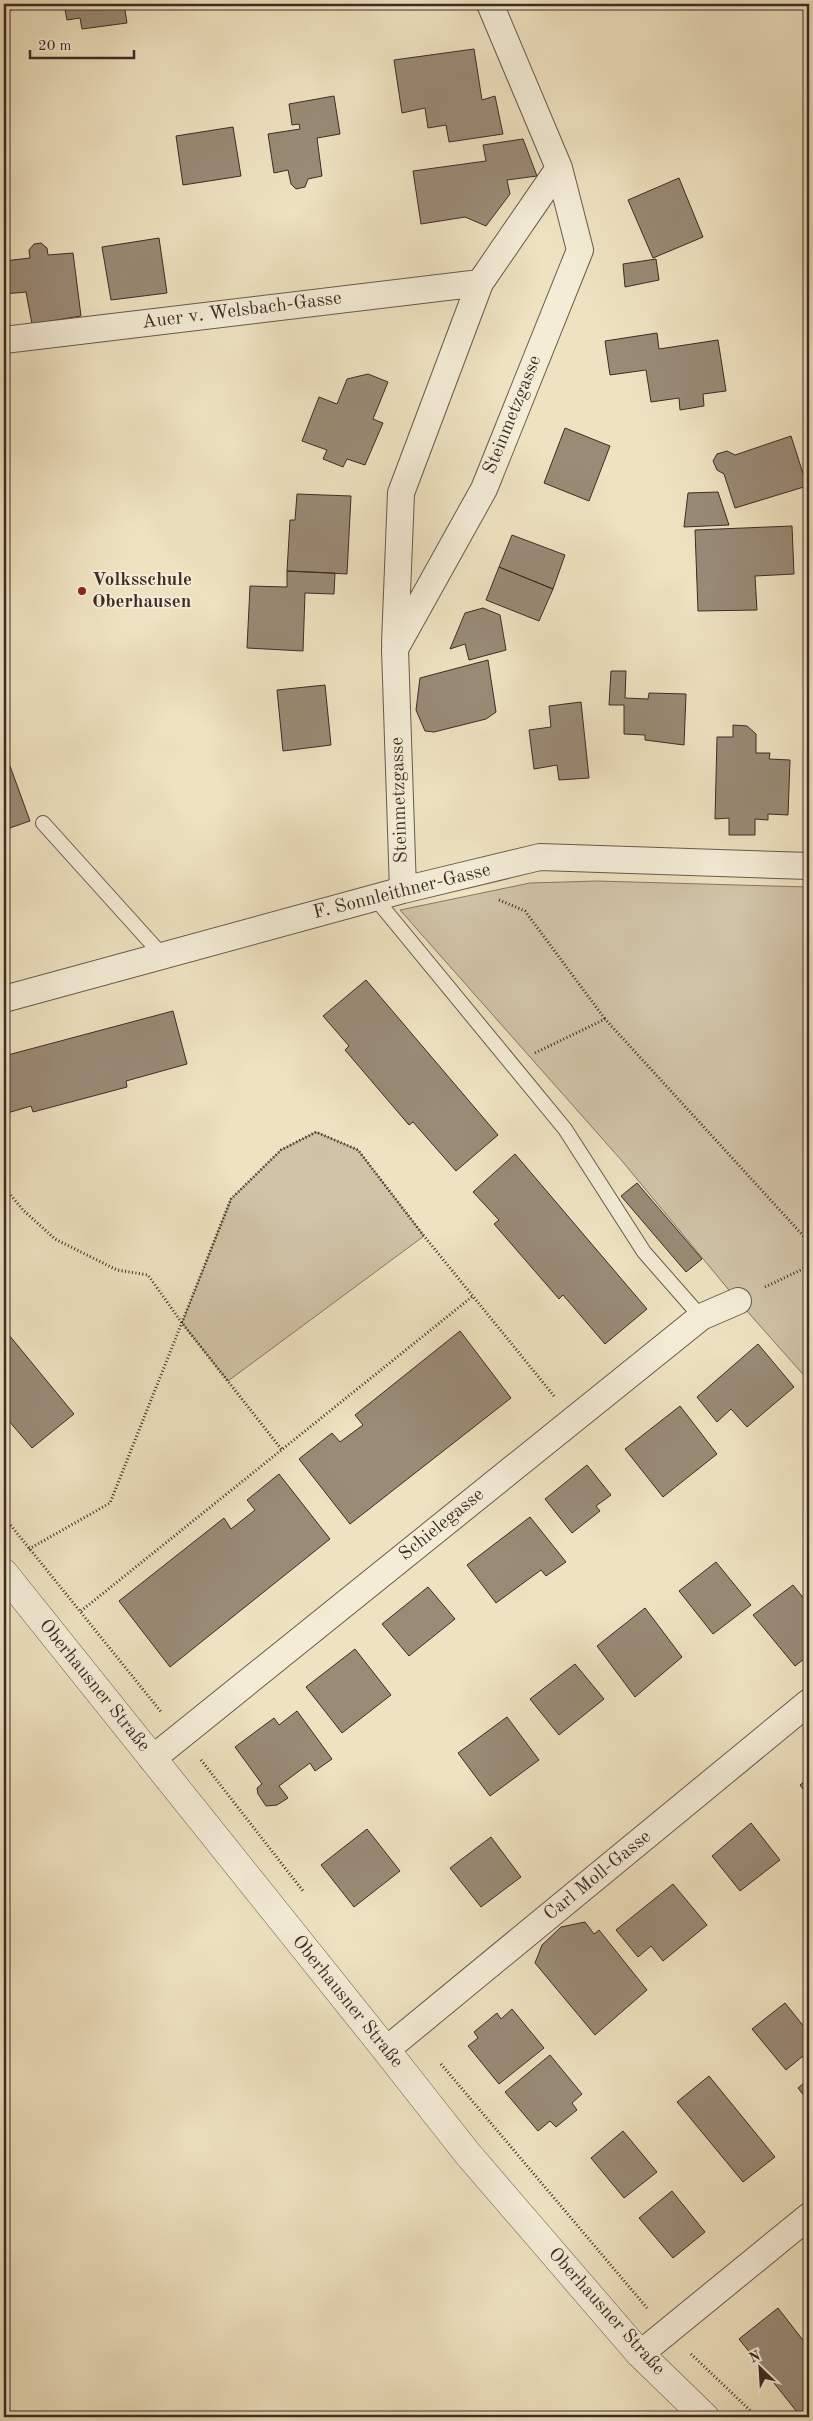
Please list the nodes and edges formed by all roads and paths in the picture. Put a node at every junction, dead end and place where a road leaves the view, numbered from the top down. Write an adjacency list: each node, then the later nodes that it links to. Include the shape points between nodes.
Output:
1 (490, 4): 2 (street, Steinmetzgasse)
2 (559, 168): 3 (street, Steinmetzgasse); 5 (street, Steinmetzgasse, via 580,250 484,489)
3 (480, 282): 4 (street, Auer v. Welsbach-Gasse); 5 (street, Steinmetzgasse, via 401,493)
4 (4, 340)
5 (395, 649): 9 (street, Steinmetzgasse)
6 (43, 823): 11 (lane)
7 (809, 866): 8 (street, F. Sonnleithner-Gasse, via 540,857)
8 (472, 874): 9 (street, F. Sonnleithner-Gasse); 13 (path, via 481,893 525,911)
9 (403, 890): 10 (street, F. Sonnleithner-Gasse)
10 (375, 898): 11 (street, F. Sonnleithner-Gasse); 14 (lane)
11 (162, 956): 12 (street, F. Sonnleithner-Gasse)
12 (4, 999)
13 (605, 1019): 14 (path); 16 (path)
14 (512, 1064): 20 (lane, via 565,1129 644,1252)
15 (4, 1187): 21 (path, via 23,1210 55,1239 117,1270 148,1275)
16 (809, 1242)
17 (809, 1266): 19 (path)
18 (473, 1296): 21 (path, via 358,1150 316,1132 281,1150 231,1199); 22 (path); 23 (path)
19 (738, 1301): 20 (street, Schielegasse)
20 (700, 1317): 22 (street, Schielegasse)
21 (182, 1323): 23 (path); 25 (path, via 110,1503)
22 (573, 1419): 29 (street, Schielegasse)
23 (282, 1450): 27 (path)
24 (4, 1517): 25 (path)
25 (29, 1548): 27 (path)
26 (4, 1573): 30 (street, Oberhausner Straße)
27 (81, 1611): 29 (path)
28 (809, 1702): 32 (street, Carl Moll-Gasse)
29 (181, 1735): 30 (street, Schielegasse); 31 (path)
30 (152, 1759): 33 (street, Oberhausner Straße)
31 (308, 1898)
32 (411, 2029): 33 (street, Carl Moll-Gasse); 35 (path)
33 (386, 2050): 36 (street, Oberhausner Straße, via 467,2154)
34 (809, 2216): 35 (street)
35 (668, 2332): 36 (street); 38 (path)
36 (640, 2354): 37 (street, Oberhausner Straße)
37 (705, 2417)
38 (757, 2417)

